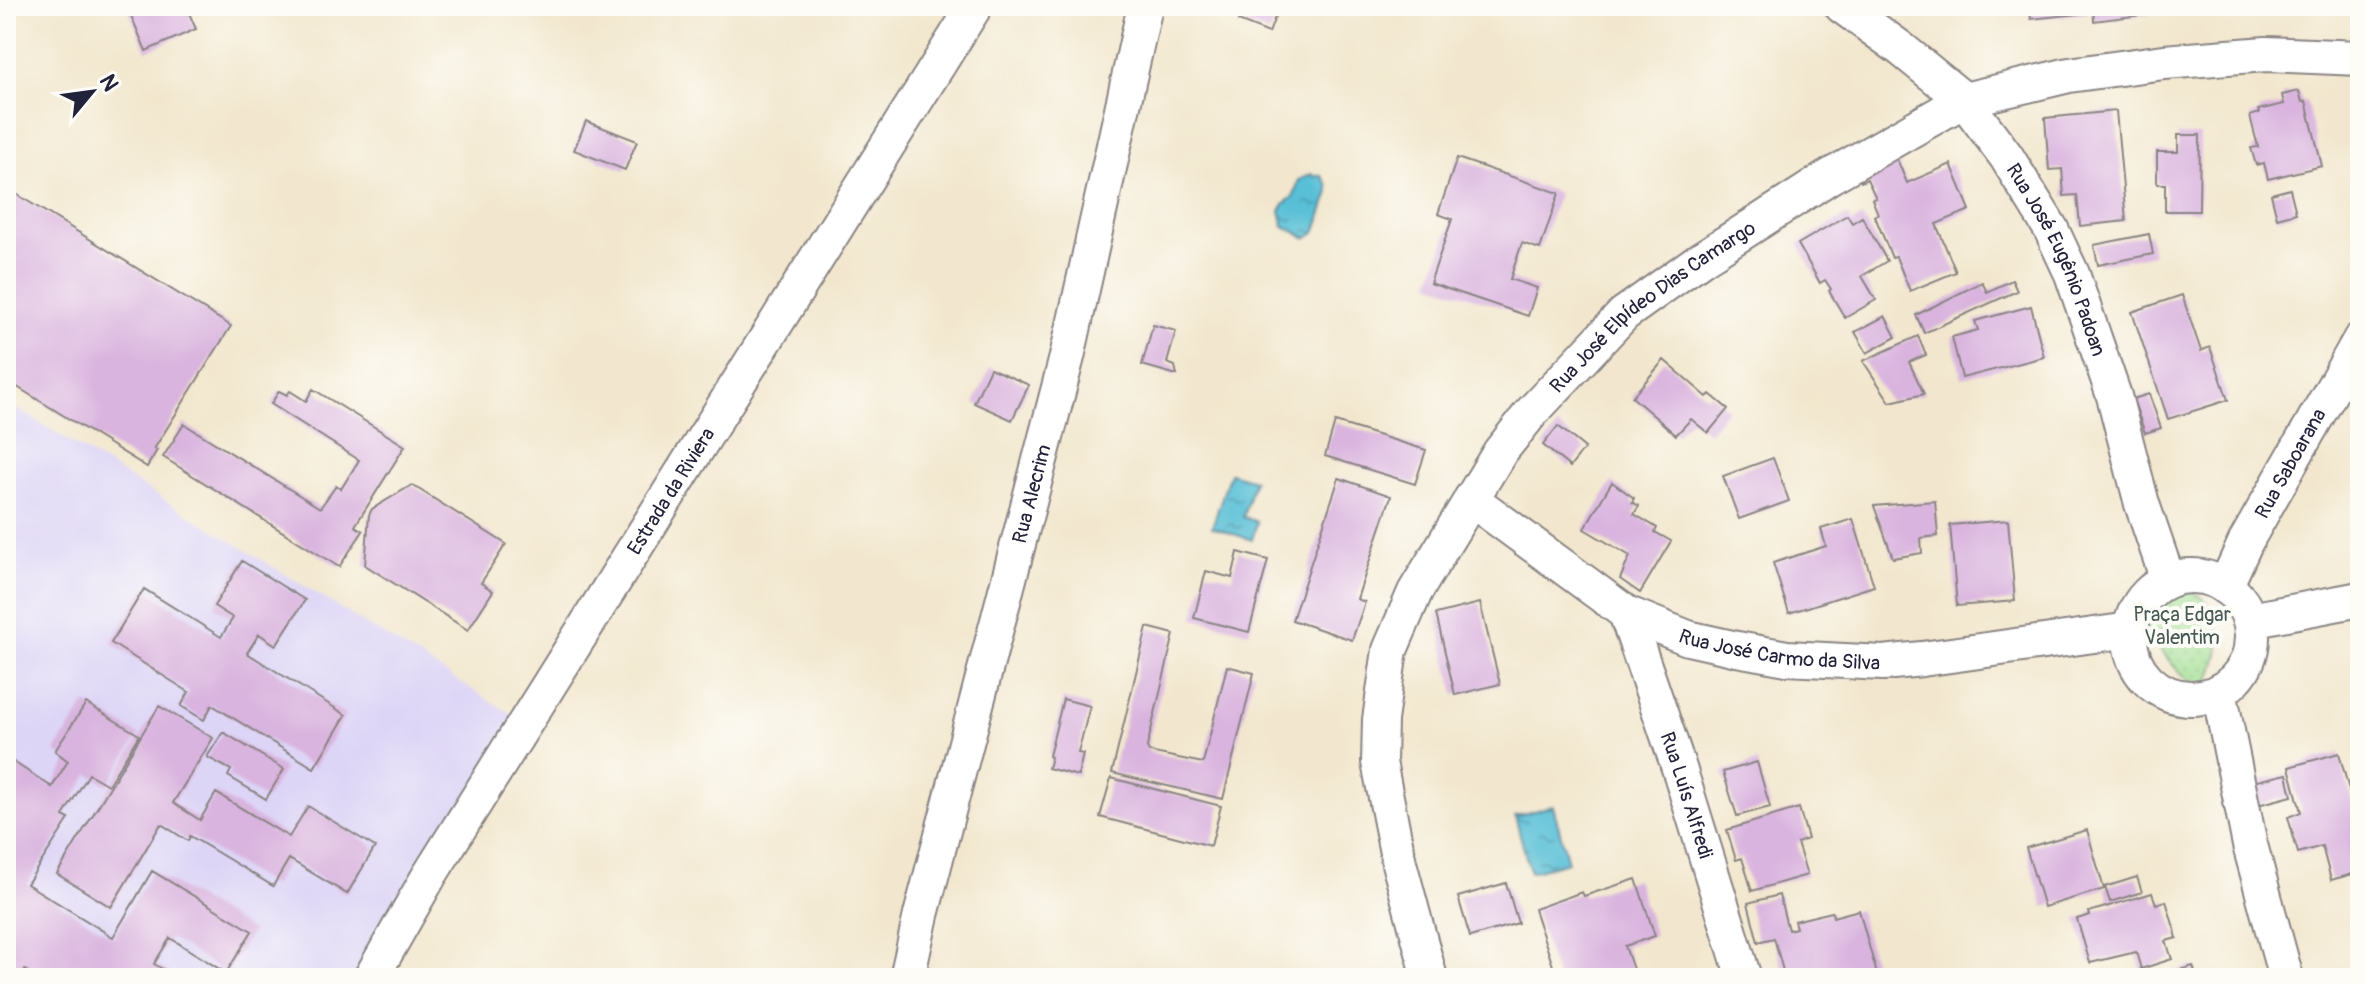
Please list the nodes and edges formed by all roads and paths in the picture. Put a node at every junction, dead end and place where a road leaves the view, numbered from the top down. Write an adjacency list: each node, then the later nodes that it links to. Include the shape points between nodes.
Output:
1 (975, 6): 15 (street, Estrada da Riviera, via 429,876)
2 (1145, 6): 16 (street, Rua Alecrim, via 1067,357)
3 (1842, 6): 5 (street, Rua José Eugênio Padoan)
4 (2360, 58): 5 (street, Rua José Elpídeo Dias Camargo, via 2266,54 2164,62 2069,75)
5 (1964, 100): 7 (street, Rua José Elpídeo Dias Camargo, via 1829,177 1624,314 1531,413); 8 (street, Rua José Eugênio Padoan, via 2044,216 2072,274)
6 (2360, 340): 9 (street, Rua Saboarana)
7 (1471, 499): 11 (street, Rua José Carmo da Silva); 17 (street, Rua José Elpídeo Dias Camargo, via 1403,616 1390,650 1380,720 1386,805)
8 (2168, 580): 9 (street, via 2198,576); 13 (street, via 2145,595)
9 (2225, 587): 12 (street, via 2241,601)
10 (2360, 599): 12 (street)
11 (1626, 613): 13 (street, Rua José Carmo da Silva, via 1688,638 1787,658 1845,663 1922,659); 18 (street, Rua Luís Alfredi)
12 (2250, 620): 14 (street, via 2247,662)
13 (2130, 630): 14 (street, via 2138,666 2164,692 2201,698)
14 (2219, 691): 19 (street, via 2250,845)
15 (371, 978)
16 (907, 978)
17 (1430, 978)
18 (1744, 978)
19 (2286, 978)

